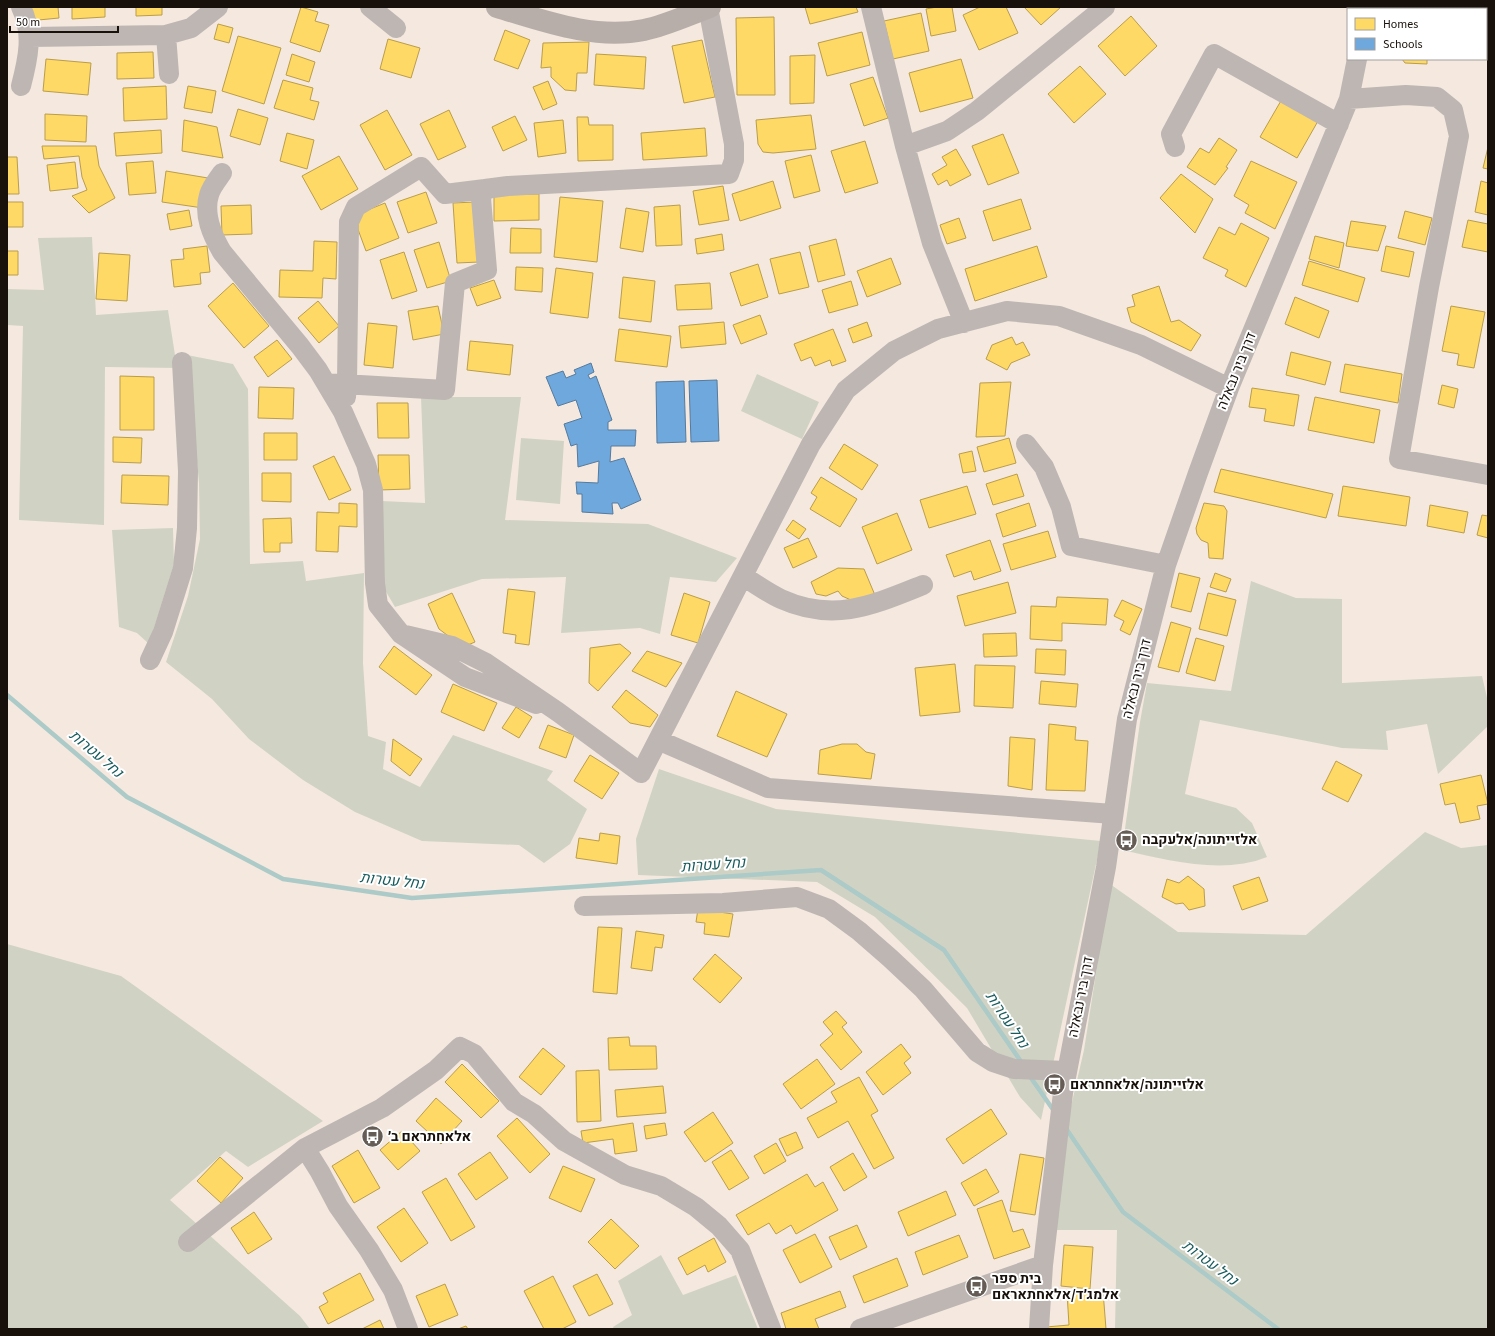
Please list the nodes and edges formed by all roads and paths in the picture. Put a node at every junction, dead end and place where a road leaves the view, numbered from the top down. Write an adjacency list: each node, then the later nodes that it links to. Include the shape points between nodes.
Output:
1 (21, 7): 10 (street)
2 (218, 7): 9 (street, via 191,28)
3 (370, 7): 8 (street)
4 (497, 7): 5 (main road, via 580,30 616,33 644,30 673,22)
5 (709, 7): 19 (street, via 734,144 734,160 729,174)
6 (871, 7): 16 (street)
7 (1105, 7): 16 (street, via 978,111 947,131)
8 (396, 28)
9 (166, 35): 10 (street); 12 (street)
10 (30, 37): 13 (street)
11 (1357, 60): 14 (street, דרך ביר נבאלה)
12 (169, 74)
13 (21, 86)
14 (1349, 99): 15 (street, דרך ביר נבאלה); 27 (street, via 1406,95 1437,97 1453,110 1459,136 1429,286 1399,459)
15 (1339, 124): 17 (street, via 1214,54 1171,134); 24 (street, דרך ביר נבאלה)
16 (905, 146): 20 (street, via 932,243)
17 (1175, 147)
18 (222, 173): 22 (street, via 209,194 207,214 213,237 222,252 300,346)
19 (485, 189): 23 (street, via 481,198 487,270 455,283 445,390); 23 (street, via 445,194 421,167 356,207 349,222)
20 (964, 322): 24 (street, via 1007,311 1059,316 1141,345); 29 (street, via 938,330 894,351 846,390 811,444)
21 (182, 362): 31 (street, via 188,471 183,568 163,632)
22 (326, 383): 23 (street); 25 (street)
23 (347, 384): 25 (street)
24 (1229, 388): 28 (street, דרך ביר נבאלה)
25 (343, 412): 32 (street, via 366,464 373,490 374,583 378,604 401,634 452,646 514,680 641,773)
26 (1026, 444): 28 (street, via 1044,466 1062,507 1071,546)
27 (1488, 475)
28 (1166, 565): 33 (street, דרך ביר נבאלה, via 1127,719)
29 (744, 577): 30 (street, via 781,598 814,610 845,611 879,603); 32 (street)
30 (923, 585)
31 (150, 660)
32 (658, 740): 33 (street, via 768,788)
33 (1113, 814): 35 (street, דרך ביר נבאלה, via 1106,867)
34 (584, 906): 35 (street, via 723,903 797,896 829,909 859,930 923,989 977,1052 993,1062 1014,1069)
35 (1066, 1071): 38 (street, דרך ביר נבאלה)
36 (305, 1148): 37 (street); 39 (street, via 338,1206 370,1250 393,1290); 40 (street, via 382,1108 436,1070 460,1047 474,1054 514,1102 534,1114 564,1141 625,1175 661,1186 696,1207 719,1226 740,1250)
37 (188, 1242)
38 (1043, 1265): 41 (street); 42 (street, דרך ביר נבאלה)
39 (408, 1329)
40 (771, 1329)
41 (860, 1329)
42 (1039, 1329)

